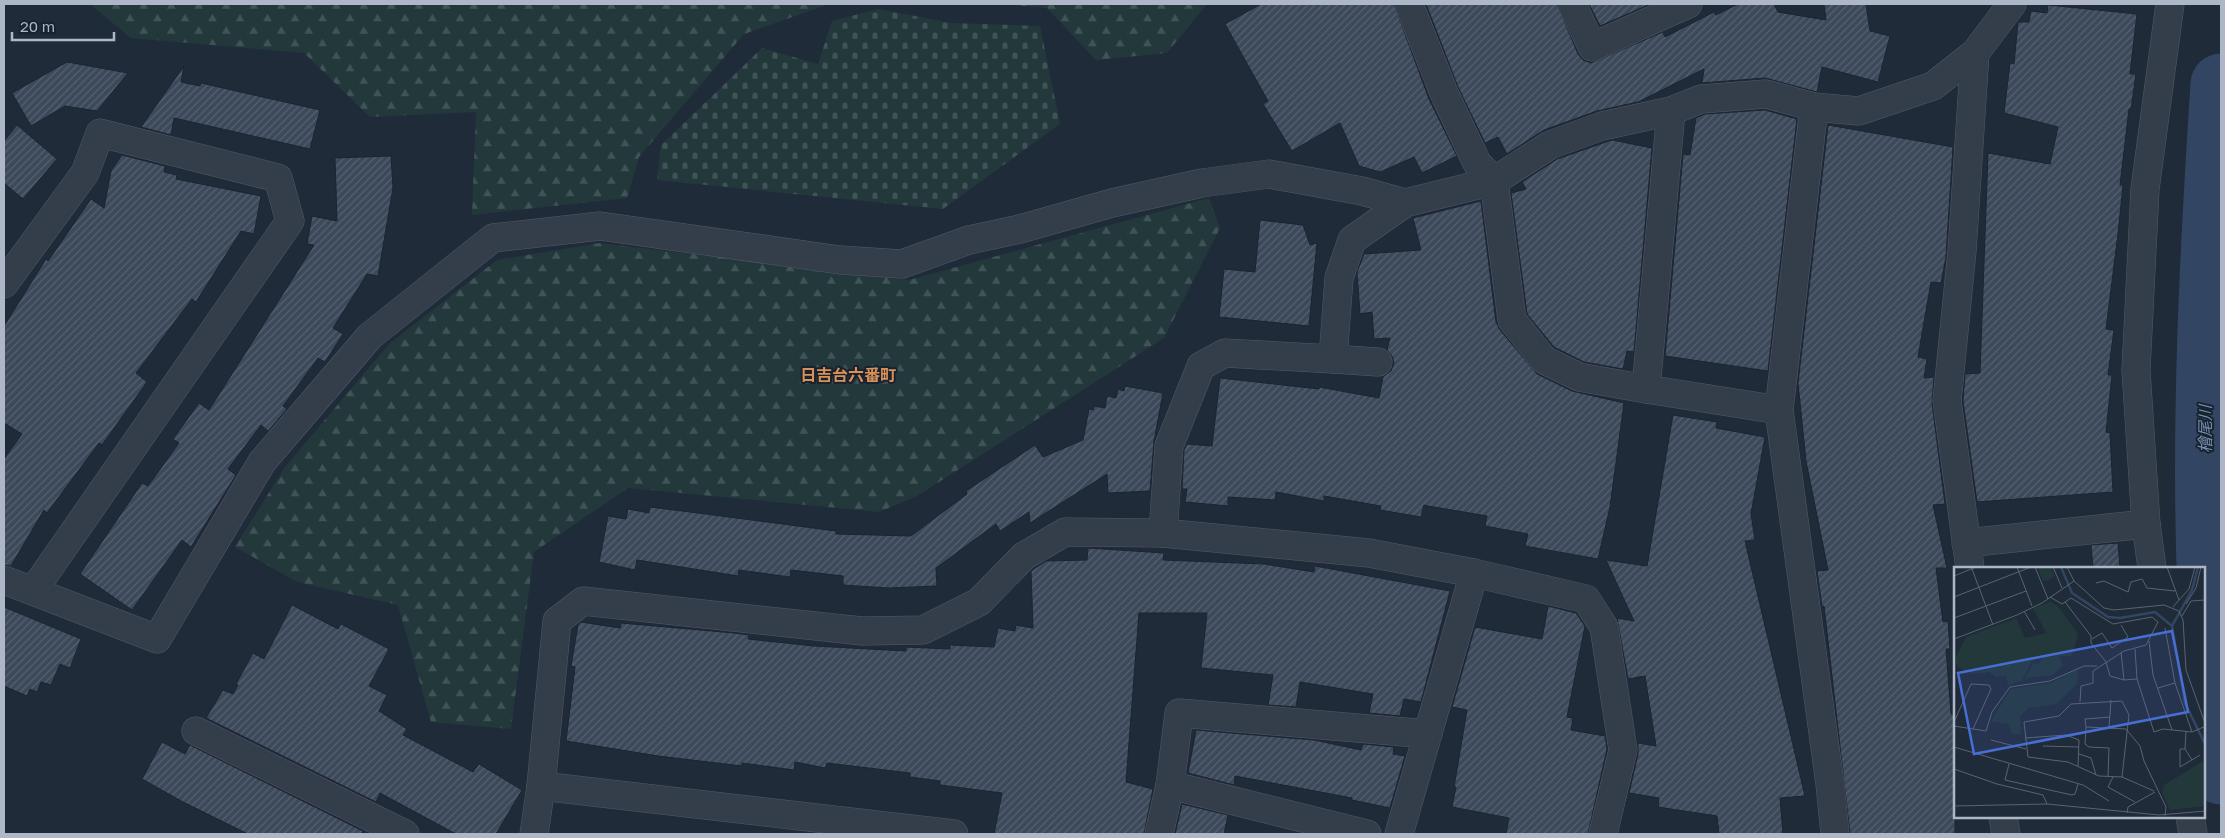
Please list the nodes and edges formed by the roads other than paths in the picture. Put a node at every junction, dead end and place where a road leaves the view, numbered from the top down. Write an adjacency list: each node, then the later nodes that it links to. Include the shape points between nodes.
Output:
1 (1409, 4): 9 (street, via 1444,93 1477,163)
2 (1572, 4): 3 (street, via 1592,47)
3 (1688, 4)
4 (2012, 4): 6 (street)
5 (2170, 4): 16 (street, via 2145,189 2136,370)
6 (1975, 53): 7 (street, via 1933,86 1859,111); 18 (street, via 1962,252 1947,401)
7 (1814, 108): 8 (street, via 1766,94 1701,99); 15 (street)
8 (1671, 111): 9 (street, via 1602,126 1550,145); 14 (street)
9 (1494, 181): 10 (street); 14 (street, via 1512,320 1544,360 1579,377)
10 (1405, 203): 12 (street, via 1352,240 1339,278); 22 (street, via 1362,191 1260,175 1202,183 1112,203 969,240 902,264 840,260 600,226 493,238 370,336 262,462 157,639)
11 (4, 284): 22 (street, via 85,174 100,133 278,178 290,221)
12 (1334, 360): 13 (street); 17 (street, via 1225,353 1201,366 1169,446)
13 (1378, 362)
14 (1646, 389): 15 (street)
15 (1779, 410): 36 (street)
16 (2146, 524): 18 (street); 19 (street)
17 (1163, 533): 20 (street, via 1369,553); 26 (street, via 1065,532 1024,556 979,602 923,630 862,631 583,601 557,621)
18 (1968, 555)
19 (2152, 567)
20 (1474, 573): 24 (street); 35 (street, via 1586,599 1604,626 1623,750)
21 (4, 580): 22 (street)
22 (33, 591)
23 (196, 731): 29 (street)
24 (1428, 734): 25 (street, via 1179,713); 34 (street)
25 (1170, 785): 32 (street); 33 (street)
26 (541, 786): 30 (street); 31 (street)
27 (2003, 818): 37 (street)
28 (2190, 818): 38 (street)
29 (405, 834)
30 (534, 834)
31 (954, 834)
32 (1159, 834)
33 (1366, 834)
34 (1399, 834)
35 (1603, 834)
36 (1835, 834)
37 (2006, 834)
38 (2193, 834)

